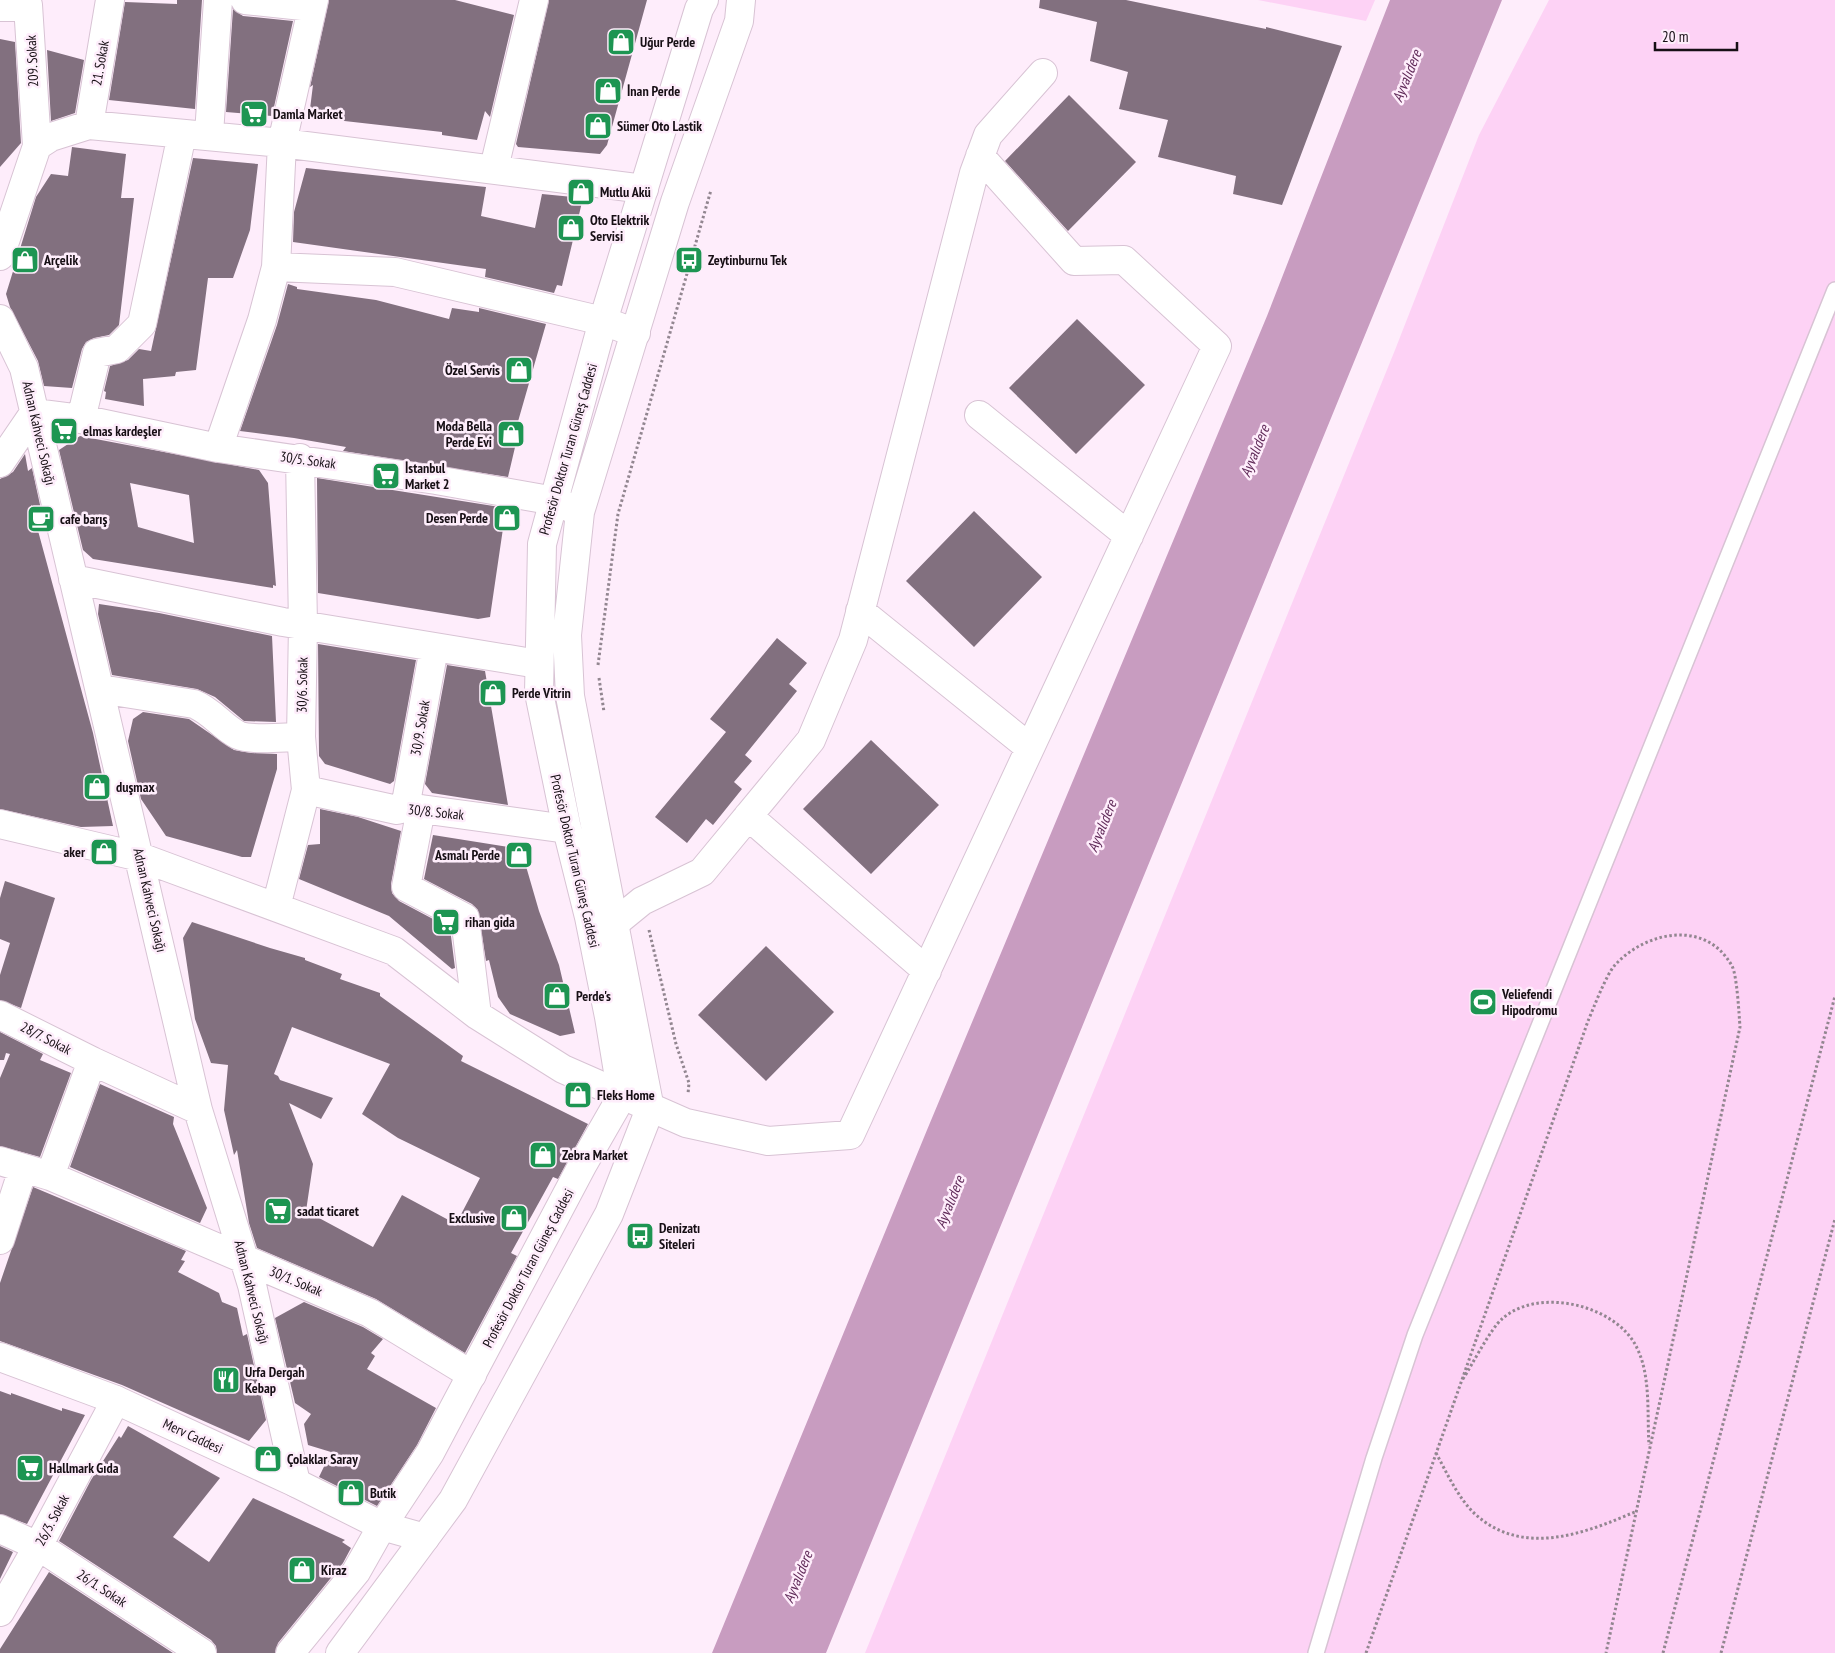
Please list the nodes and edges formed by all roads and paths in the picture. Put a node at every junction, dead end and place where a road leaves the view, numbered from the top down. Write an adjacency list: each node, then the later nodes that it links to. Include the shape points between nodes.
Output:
1 (110, 0): 10 (street, 21. Sokak)
2 (218, 0): 11 (street)
3 (245, 0): 7 (street)
4 (532, 0): 15 (street)
5 (704, 0): 17 (street, Profesör Doktor Turan Güneş Caddesi)
6 (741, 0): 23 (street, Profesör Doktor Turan Güneş Caddesi, via 739,21 675,202)
7 (313, 4): 12 (street)
8 (0, 7): 13 (street, 209. Sokak, via 28,4)
9 (1043, 73): 14 (street, via 988,135)
10 (89, 125): 11 (street); 13 (street, via 51,137)
11 (196, 134): 12 (street); 26 (street, via 142,324 117,349 96,353)
12 (282, 143): 15 (street); 19 (street)
13 (37, 146): 18 (street)
14 (980, 156): 32 (street, via 1074,261 1124,260 1217,346); 34 (street)
15 (494, 168): 17 (street)
16 (714, 181): 39 (path, via 618,514 598,669)
17 (644, 189): 22 (street, Profesör Doktor Turan Güneş Caddesi)
18 (0, 256)
19 (276, 267): 22 (street, via 395,272); 27 (street, via 262,320)
20 (1835, 290): 81 (lane, via 1415,1335 1374,1458)
21 (0, 319): 24 (street, Adnan Kahveci Sokağı, via 24,368)
22 (604, 321): 23 (street); 30 (street, Profesör Doktor Turan Güneş Caddesi)
23 (636, 333): 31 (street, Profesör Doktor Turan Güneş Caddesi)
24 (34, 413): 26 (street, 30/5. Sokak); 29 (street); 33 (street, Adnan Kahveci Sokağı)
25 (978, 415): 32 (street)
26 (81, 419): 27 (street, 30/5. Sokak)
27 (218, 448): 28 (street, 30/5. Sokak)
28 (300, 458): 30 (street, 30/5. Sokak); 35 (street, 30/6. Sokak)
29 (0, 462)
30 (555, 501): 31 (street, 30/5. Sokak); 37 (street, Profesör Doktor Turan Güneş Caddesi, via 542,544)
31 (580, 512): 50 (street, Profesör Doktor Turan Güneş Caddesi, via 567,635 570,696)
32 (1128, 536): 41 (street)
33 (73, 579): 35 (street); 38 (street, Adnan Kahveci Sokağı)
34 (860, 611): 41 (street); 44 (street, via 853,640 811,740)
35 (303, 625): 36 (street); 40 (street, 30/6. Sokak)
36 (434, 648): 37 (street); 43 (street, 30/9. Sokak)
37 (538, 664): 46 (street, Profesör Doktor Turan Güneş Caddesi, via 539,693)
38 (100, 689): 40 (street, via 194,704 203,707 238,735); 47 (street, Adnan Kahveci Sokağı)
39 (604, 717)
40 (301, 737): 42 (street, 30/6. Sokak)
41 (1030, 748): 51 (street)
42 (306, 790): 43 (street, 30/8. Sokak, via 397,810); 49 (street, 30/6. Sokak)
43 (413, 808): 46 (street, 30/8. Sokak); 54 (street, 30/9. Sokak, via 406,886 465,918)
44 (748, 816): 48 (street, via 702,872); 51 (street)
45 (0, 824): 47 (street)
46 (567, 829): 56 (street, Profesör Doktor Turan Güneş Caddesi, via 589,917)
47 (140, 857): 49 (street); 58 (street, Adnan Kahveci Sokağı)
48 (642, 901): 50 (street); 59 (path, via 676,1044 689,1083)
49 (276, 907): 54 (street, via 394,951)
50 (615, 923): 57 (street, Profesör Doktor Turan Güneş Caddesi)
51 (927, 971): 59 (street, via 850,1135 768,1141)
52 (1835, 996): 84 (path)
53 (0, 1015): 55 (street, 28/7. Sokak)
54 (477, 1016): 56 (street, via 563,1069)
55 (92, 1062): 58 (street, 28/7. Sokak); 61 (street)
56 (622, 1096): 57 (street); 66 (street, Profesör Doktor Turan Güneş Caddesi)
57 (650, 1109): 59 (street); 75 (street, via 609,1214 452,1500)
58 (198, 1110): 64 (street, Adnan Kahveci Sokağı)
59 (686, 1123)
60 (12, 1165): 61 (street, 30/1. Sokak); 63 (street)
61 (50, 1176): 64 (street, 30/1. Sokak)
62 (1835, 1219): 85 (path)
63 (0, 1240)
64 (245, 1260): 66 (street, 30/1. Sokak, via 370,1313); 71 (street, Adnan Kahveci Sokağı)
65 (0, 1357): 68 (street, Merv Caddesi)
66 (472, 1375): 73 (street, Profesör Doktor Turan Güneş Caddesi, via 430,1453)
67 (1460, 1384): 69 (path, via 1502,1319 1526,1305 1562,1302 1595,1311 1623,1327 1637,1348 1645,1373); 69 (path, via 1588,1021 1614,966 1648,940 1680,934 1712,943 1733,967 1740,1027); 70 (path)
68 (116, 1400): 71 (street, Merv Caddesi); 76 (street, 26/3. Sokak)
69 (1649, 1451): 72 (path)
70 (1436, 1452): 72 (path, via 1474,1514 1493,1527 1513,1534 1542,1539 1566,1537 1594,1530); 82 (path)
71 (296, 1483): 73 (street, Merv Caddesi)
72 (1637, 1510): 83 (path)
73 (382, 1526): 75 (street, Merv Caddesi); 79 (street, Profesör Doktor Turan Güneş Caddesi, via 356,1572)
74 (0, 1528): 76 (street, 26/1. Sokak)
75 (425, 1538): 80 (street)
76 (38, 1546): 77 (street, 26/3. Sokak); 78 (street, 26/1. Sokak)
77 (0, 1612)
78 (202, 1653)
79 (290, 1653)
80 (340, 1653)
81 (1316, 1653)
82 (1366, 1653)
83 (1606, 1653)
84 (1663, 1653)
85 (1721, 1653)

